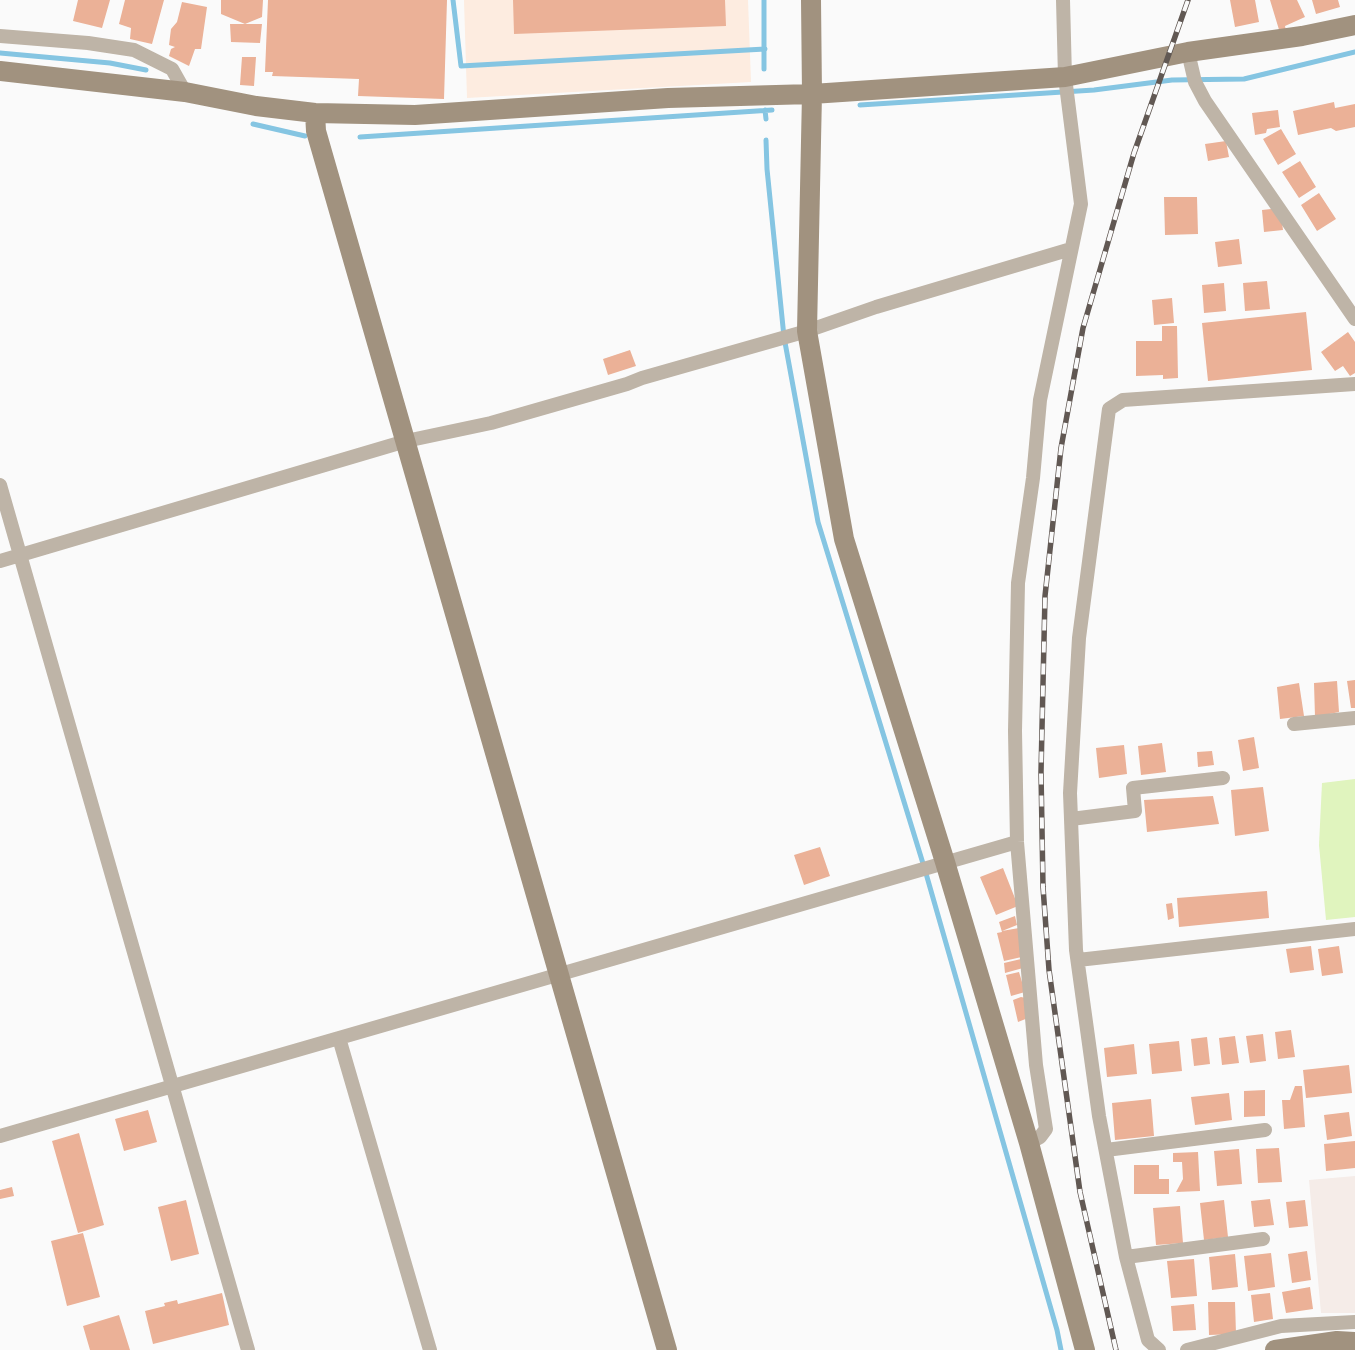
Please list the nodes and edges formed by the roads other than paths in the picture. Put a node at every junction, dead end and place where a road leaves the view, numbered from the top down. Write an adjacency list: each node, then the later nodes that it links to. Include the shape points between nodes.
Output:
1 (811, 0): 9 (street)
2 (1064, 0): 7 (street)
3 (1355, 25): 5 (street)
4 (0, 36): 8 (street, via 134,50 172,69)
5 (1188, 52): 7 (street); 12 (street, via 1195,82 1205,101)
6 (0, 71): 8 (street)
7 (1064, 77): 9 (street); 11 (street, via 1081,204)
8 (185, 92): 10 (street)
9 (812, 94): 10 (street, via 668,98 415,115); 13 (street)
10 (315, 113): 15 (street, via 316,131)
11 (1070, 249): 13 (street); 23 (street, via 1040,400 1018,584 1014,731)
12 (1355, 319)
13 (802, 332): 15 (street, via 491,423); 24 (street, via 844,539)
14 (1355, 384): 22 (street, via 1123,400 1109,409 1079,638)
15 (406, 441): 17 (street); 27 (street)
16 (0, 485): 17 (street)
17 (20, 555): 18 (street); 29 (street)
18 (0, 560)
19 (1355, 718): 20 (street)
20 (1294, 724)
21 (1223, 778): 22 (street, via 1134,788 1135,811)
22 (1071, 819): 26 (street)
23 (1016, 842): 24 (street); 32 (street, via 1036,1065 1046,1129 1040,1137)
24 (940, 864): 27 (street); 32 (street)
25 (1355, 929): 26 (street)
26 (1078, 960): 33 (street)
27 (560, 973): 28 (street); 40 (street)
28 (339, 1038): 29 (street); 39 (street)
29 (174, 1086): 31 (street); 38 (street)
30 (1265, 1130): 33 (street)
31 (0, 1136)
32 (1029, 1142): 41 (street)
33 (1106, 1150): 35 (street)
34 (1263, 1239): 35 (street)
35 (1126, 1257): 42 (street, via 1148,1340)
36 (1355, 1322): 43 (street, via 1281,1326)
37 (1355, 1342): 44 (street, via 1337,1340)
38 (248, 1350)
39 (430, 1350)
40 (667, 1350)
41 (1085, 1350)
42 (1159, 1350)
43 (1187, 1350)
44 (1275, 1350)

